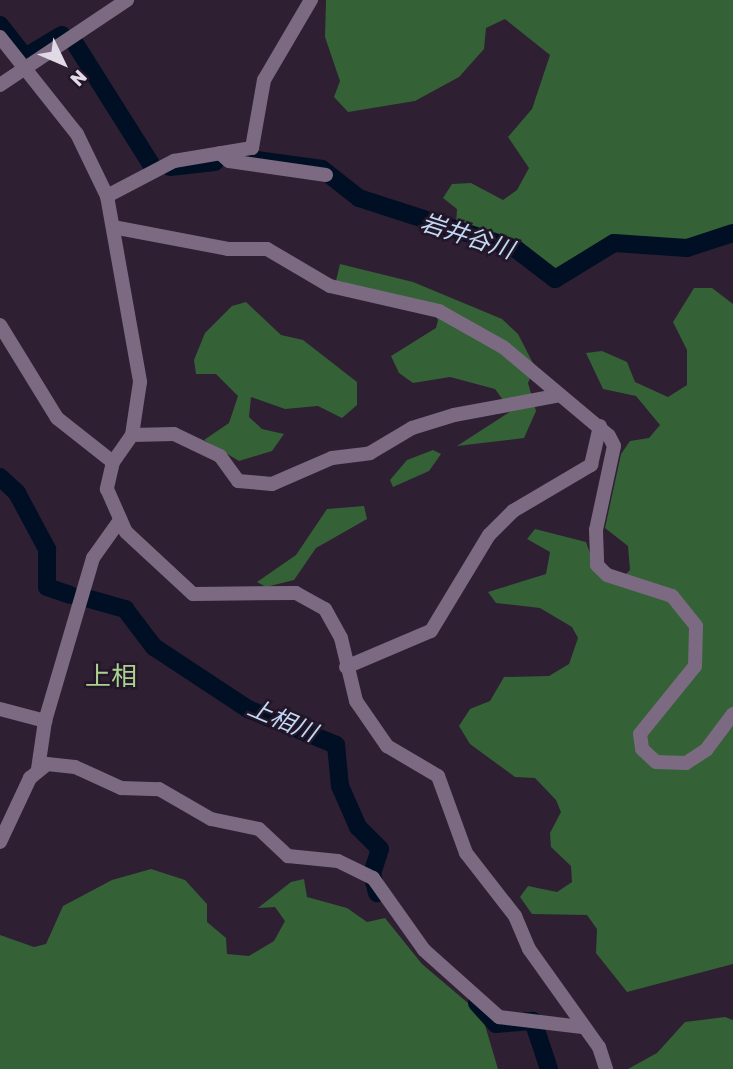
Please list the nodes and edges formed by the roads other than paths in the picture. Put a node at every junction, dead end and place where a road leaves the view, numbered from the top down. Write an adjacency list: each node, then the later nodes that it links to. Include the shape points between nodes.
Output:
1 (127, 0): 4 (street)
2 (311, 0): 6 (street, via 264,80 257,142)
3 (0, 37): 4 (street)
4 (24, 68): 5 (street); 8 (street, via 77,134)
5 (0, 85)
6 (220, 153): 7 (street, via 229,161); 8 (street, via 174,161)
7 (326, 175)
8 (107, 196): 9 (street)
9 (113, 227): 11 (street, via 228,249 267,249 330,286 439,311 474,326); 13 (street, via 140,382)
10 (0, 325): 14 (street, via 57,418)
11 (556, 396): 12 (street); 13 (street, via 454,415 412,428 370,453 332,458 272,484 238,481 220,456 174,434)
12 (600, 426): 16 (street, via 591,465 513,511 489,535 431,631); 18 (street, via 614,446 596,530 597,565 607,575 672,596 696,626 699,639 684,685 640,734 642,749 656,762 686,763 706,750)
13 (132, 435): 14 (street)
14 (113, 462): 15 (street, via 107,489)
15 (120, 520): 16 (street, via 139,547 193,594 310,598 334,621); 19 (street, via 93,558)
16 (346, 667): 22 (street, via 356,701 387,746 438,776 466,853 515,916)
17 (0, 709): 19 (street)
18 (733, 714)
19 (45, 721): 20 (street)
20 (38, 769): 21 (street); 22 (street, via 64,764 121,788 159,789 211,819 259,830 288,856 338,861 371,877 424,950 499,1017)
21 (0, 842)
22 (582, 1027): 23 (street, via 599,1047)
23 (606, 1069)

